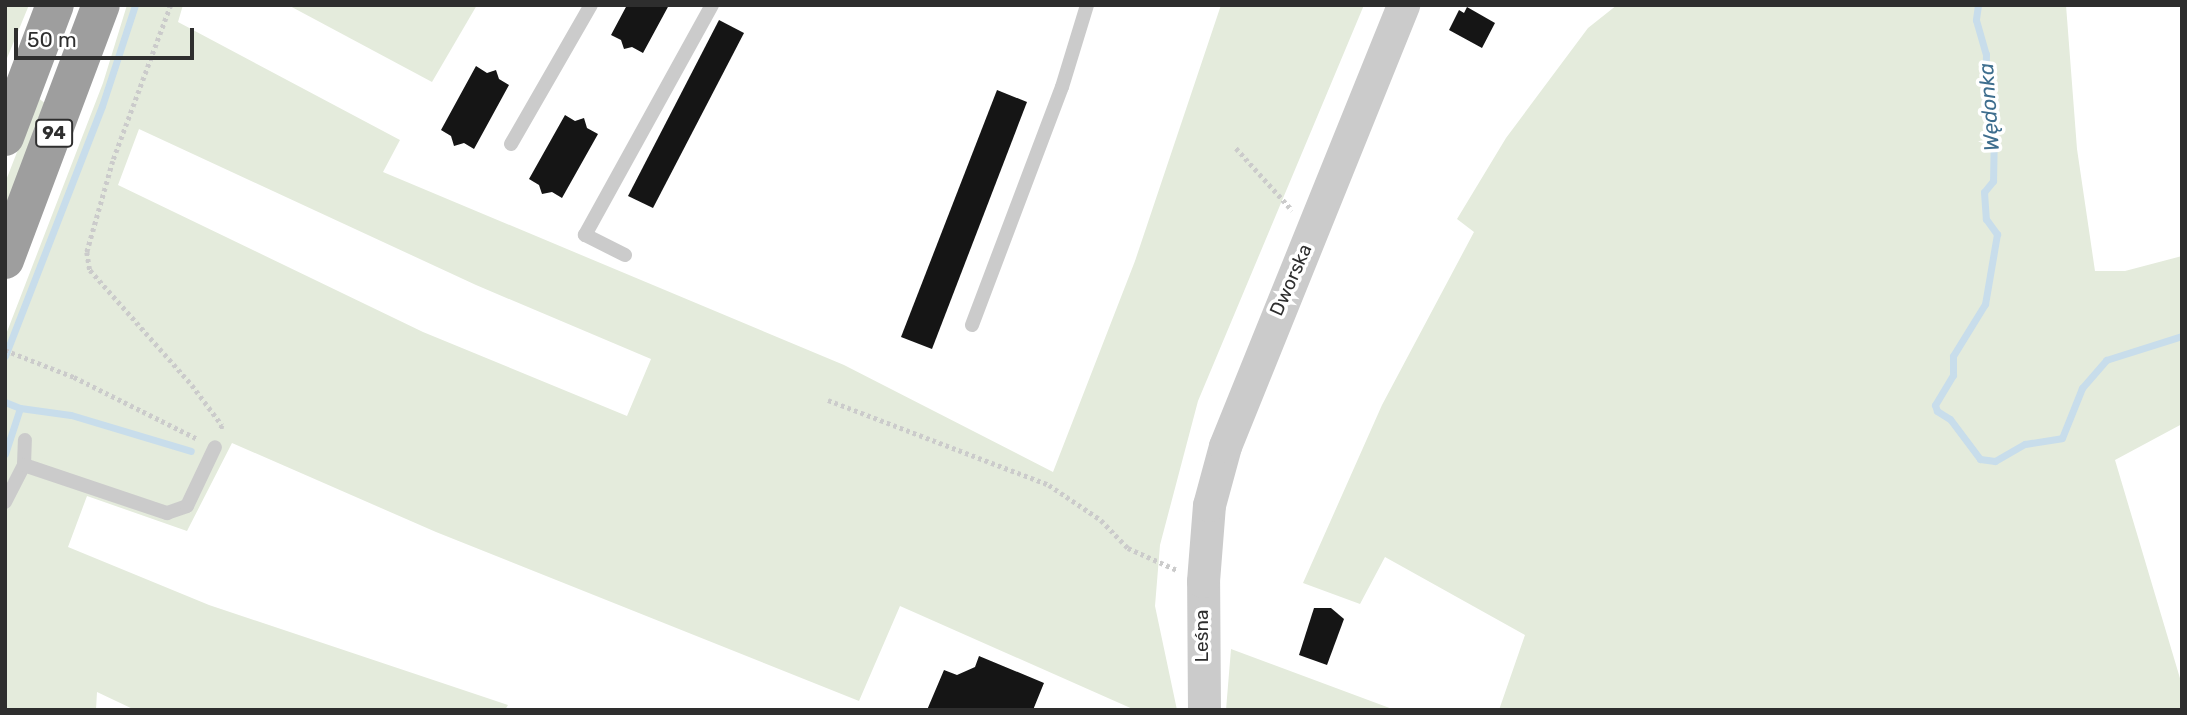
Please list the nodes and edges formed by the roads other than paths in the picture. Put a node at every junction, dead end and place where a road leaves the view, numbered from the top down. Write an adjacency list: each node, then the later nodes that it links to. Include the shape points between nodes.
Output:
1 (55, 5): 7 (highway, 94)
2 (101, 5): 10 (highway, 94)
3 (591, 5): 8 (lane)
4 (712, 5): 9 (lane, via 585,235)
5 (1087, 5): 11 (lane, via 1062,87)
6 (1403, 5): 16 (street, Dworska, via 1225,446 1209,505)
7 (5, 137)
8 (510, 144)
9 (625, 255)
10 (5, 260)
11 (972, 325)
12 (25, 440): 14 (lane)
13 (215, 447): 14 (lane, via 187,506 167,513)
14 (24, 466): 15 (lane)
15 (5, 502)
16 (1204, 572): 17 (street, Leśna)
17 (1204, 710)

